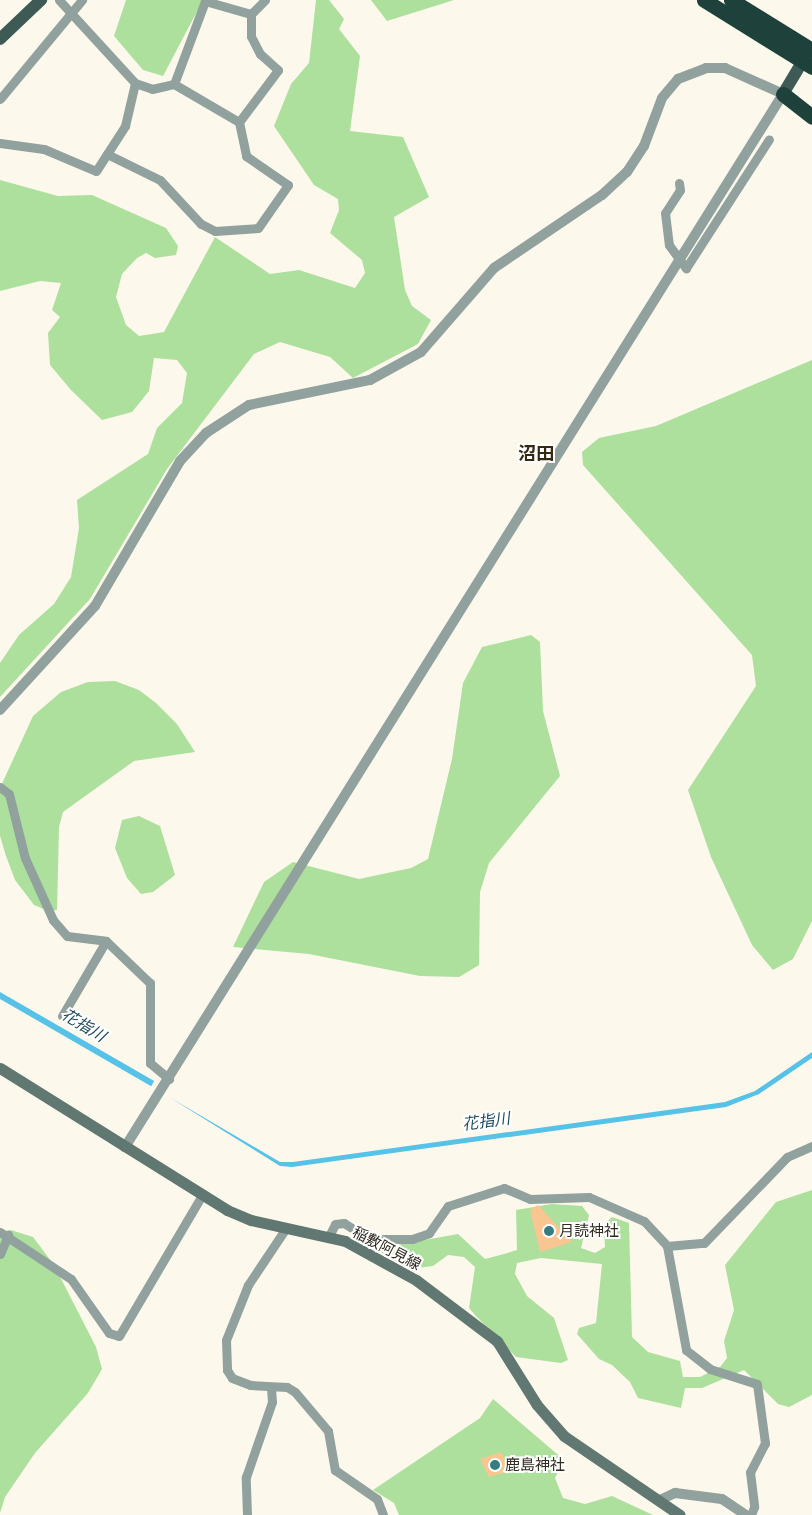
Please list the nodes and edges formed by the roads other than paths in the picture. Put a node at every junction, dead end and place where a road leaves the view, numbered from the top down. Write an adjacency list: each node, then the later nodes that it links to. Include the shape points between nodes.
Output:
1 (41, 0): 9 (main road)
2 (59, 0): 7 (street)
3 (82, 0): 7 (street)
4 (265, 0): 8 (street)
5 (704, 0): 12 (highway)
6 (731, 0): 11 (highway)
7 (72, 14): 13 (street); 16 (street)
8 (251, 14): 14 (street, via 205,2); 19 (street, via 251,36 260,54 278,70)
9 (0, 38)
10 (812, 44): 12 (main road)
11 (812, 50)
12 (805, 67): 15 (main road)
13 (135, 83): 14 (street, via 152,89); 22 (street, via 125,126)
14 (174, 84): 19 (street)
15 (783, 94): 17 (highway); 18 (highway); 24 (street); 25 (street, via 725,68 706,68 678,79 662,98 644,146 627,172 602,195 494,268 422,352 370,380 258,402 206,433 180,461 95,606)
16 (0, 98)
17 (812, 107)
18 (812, 117)
19 (239, 122): 22 (street, via 246,156 288,185 258,228 215,231 201,224 160,180)
20 (770, 139): 24 (street, via 686,268)
21 (0, 143): 22 (street, via 44,149 96,171)
22 (107, 154)
23 (680, 183): 24 (street, via 680,190 665,213 669,245)
24 (679, 259): 30 (street)
25 (0, 710)
26 (0, 787): 27 (street, via 9,794 25,858 53,920 67,936)
27 (106, 941): 28 (street); 30 (street, via 150,983 150,1063)
28 (62, 1016)
29 (0, 1068): 32 (main road, 稲敷阿見線)
30 (168, 1078): 32 (street)
31 (812, 1146): 37 (street, via 787,1157 704,1243)
32 (125, 1147): 33 (main road, 稲敷阿見線)
33 (202, 1195): 34 (main road, 稲敷阿見線, via 239,1216); 35 (street, via 119,1336 109,1333 71,1279)
34 (286, 1228): 36 (main road, 稲敷阿見線); 39 (street, via 248,1285 224,1353 232,1378)
35 (4, 1234): 38 (street)
36 (329, 1236): 37 (street, via 335,1224 344,1222 369,1239 412,1239 429,1232 448,1206 504,1188 530,1199 579,1195 604,1203 644,1221); 40 (main road, 稲敷阿見線, via 377,1256 482,1326 564,1436)
37 (667, 1246): 45 (street, via 686,1350 710,1369 757,1384 765,1443 750,1472 754,1507)
38 (0, 1254)
39 (270, 1389): 41 (street, via 272,1402 246,1477); 42 (street, via 287,1387 295,1392 328,1431 335,1470 378,1499)
40 (660, 1500): 43 (main road, 稲敷阿見線); 44 (street, via 675,1493 722,1499)
41 (247, 1515)
42 (383, 1515)
43 (680, 1515)
44 (746, 1515)
45 (751, 1515)

